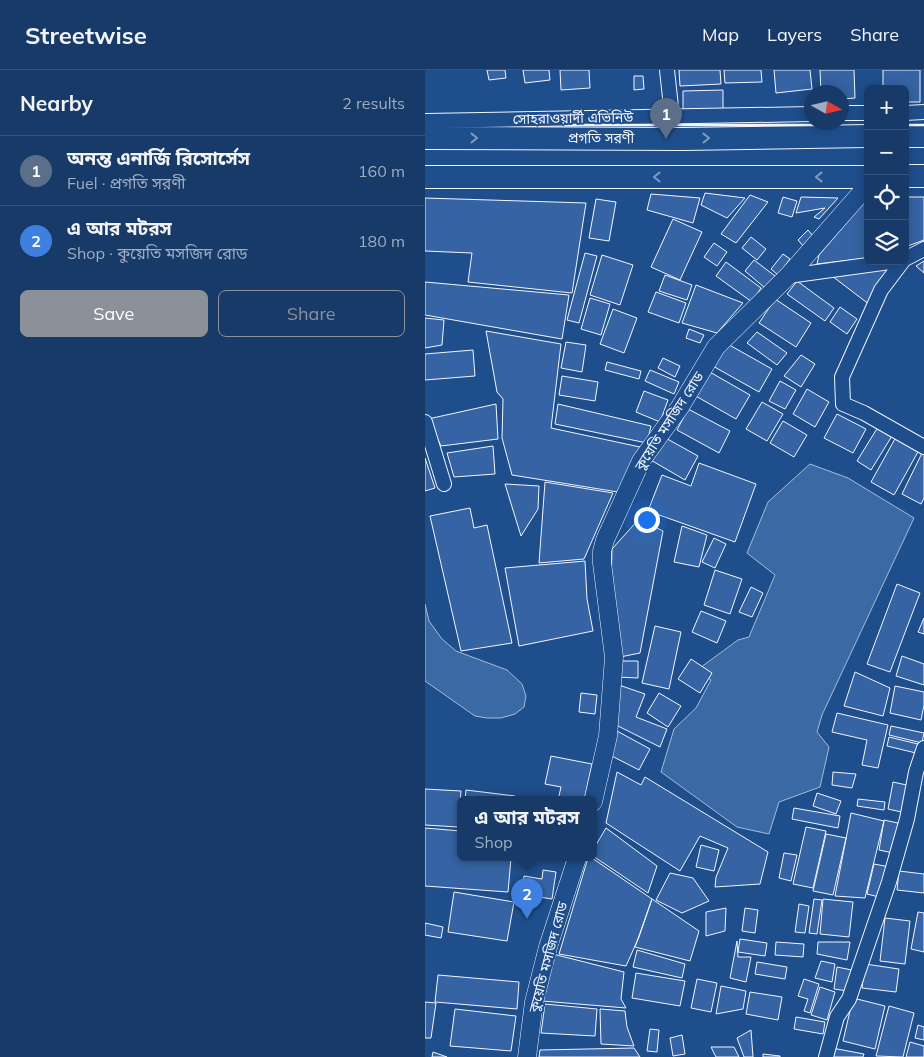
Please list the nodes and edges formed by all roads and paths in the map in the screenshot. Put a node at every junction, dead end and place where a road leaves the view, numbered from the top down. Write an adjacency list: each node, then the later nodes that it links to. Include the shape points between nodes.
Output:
1 (667, 70): 7 (street)
2 (924, 112): 5 (street)
3 (849, 113): 4 (street)
4 (864, 113)
5 (909, 113)
6 (804, 114): 7 (street, সোহরাওয়ার্দী এভিনিউ)
7 (672, 116): 8 (street, সোহরাওয়ার্দী এভিনিউ)
8 (425, 121)
9 (864, 136): 12 (main road, প্রগতি সরণী, one-way to 9)
10 (909, 136): 11 (main road)
11 (924, 136)
12 (425, 138)
13 (909, 176): 14 (main road)
14 (924, 176)
15 (425, 177): 16 (main road, one-way to 15)
16 (864, 177)
17 (864, 190): 22 (street, কুয়েতি মসজিদ রোড)
18 (924, 249): 19 (street)
19 (909, 257)
20 (868, 265): 22 (street)
21 (900, 265): 24 (street, via 881,290 842,377 843,404)
22 (788, 276): 27 (street, কুয়েতি মসজিদ রোড, via 716,347 680,407 641,461 605,540 602,563 614,657 608,736)
23 (425, 422): 25 (street)
24 (924, 447)
25 (444, 484)
26 (924, 748): 30 (street, via 889,882 849,999 837,1016)
27 (594, 796)
28 (576, 861): 29 (street, কুয়েতি মসজিদ রোড, via 534,1002)
29 (527, 1057)
30 (826, 1057)

